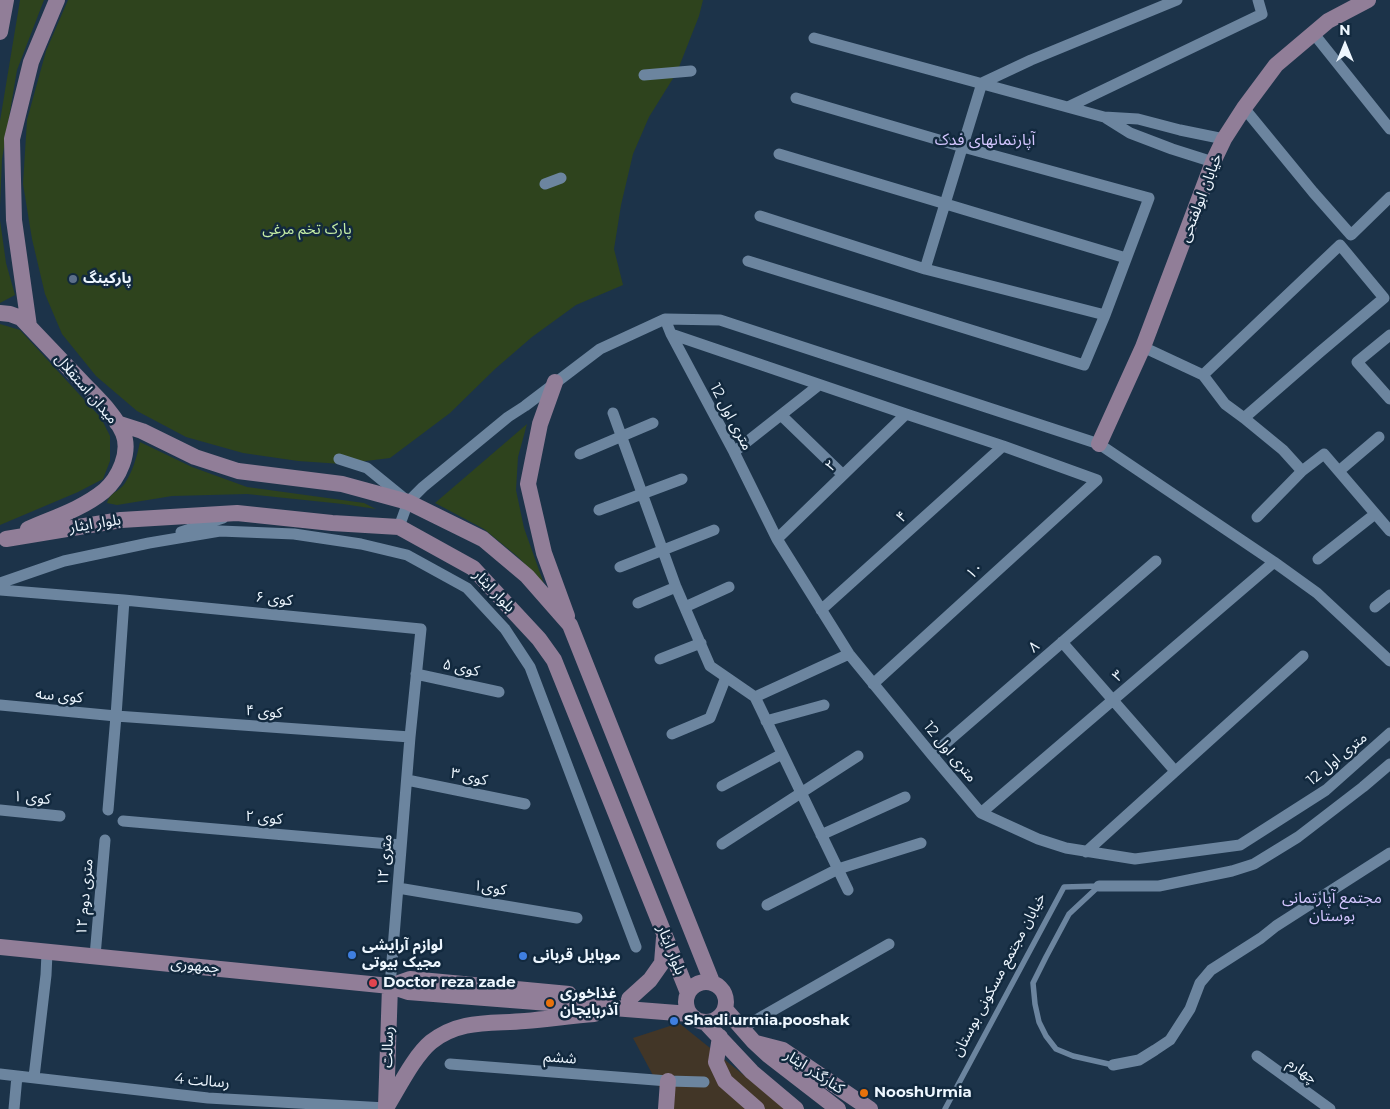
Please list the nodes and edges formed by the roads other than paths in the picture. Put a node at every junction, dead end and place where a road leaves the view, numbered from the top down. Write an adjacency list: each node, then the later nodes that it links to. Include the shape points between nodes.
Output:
1 (6, 0): 6 (main road)
2 (57, 0): 32 (main road, via 31,62 12,139 14,220)
3 (1177, 0): 11 (street)
4 (1258, 0): 13 (street, via 1262,14)
5 (1368, 0): 7 (main road, خیابان ابولفتحی, via 1328,21)
6 (0, 32)
7 (1314, 34): 14 (main road, خیابان ابولفتحی, via 1276,65); 16 (street)
8 (814, 38): 11 (street)
9 (691, 71): 10 (street)
10 (644, 75)
11 (982, 83): 13 (street); 18 (street)
12 (796, 98): 18 (street)
13 (1068, 107): 15 (street)
14 (1244, 108): 17 (main road, خیابان ابولفتحی); 23 (street, via 1351,235)
15 (1104, 117): 17 (street, via 1138,118); 20 (street, via 1130,133)
16 (1389, 125)
17 (1224, 139): 20 (main road, خیابان ابولفتحی)
18 (963, 147): 24 (street); 26 (street, via 1149,198)
19 (779, 154): 24 (street)
20 (1213, 162): 35 (main road, خیابان ابولفتحی)
21 (561, 178): 22 (street)
22 (545, 184)
23 (1390, 197)
24 (944, 205): 26 (street); 28 (street)
25 (760, 216): 28 (street)
26 (1126, 258): 30 (street)
27 (748, 261): 30 (street, via 1084,365)
28 (925, 269): 30 (street)
29 (0, 313): 32 (main road, میدان استقلال, via 21,318)
30 (1105, 315)
31 (665, 320): 33 (street, 12 متری اول); 37 (street, via 600,349); 48 (street, via 720,320)
32 (29, 326): 44 (main road, میدان استقلال)
33 (670, 334): 38 (street); 50 (street, 12 متری اول)
34 (1390, 335): 39 (street, via 1357,362)
35 (1144, 347): 36 (street); 48 (main road, خیابان ابولفتحی)
36 (1203, 375): 43 (street, via 1225,404); 43 (street, via 1340,245 1384,298)
37 (555, 382): 58 (street, via 508,417); 84 (main road, via 540,424 528,484 544,553)
38 (820, 385): 41 (street); 42 (street)
39 (1390, 399)
40 (613, 412): 46 (street)
41 (906, 414): 49 (street); 55 (street, ۲)
42 (781, 415): 50 (street); 55 (street)
43 (1244, 418): 54 (street, via 1283,450)
44 (117, 423): 58 (main road, بلوار ایثار, via 142,431 195,457 238,471 342,484); 66 (main road, میدان استقلال, via 123,434 124,458 120,470 105,490 88,502)
45 (653, 423): 46 (street)
46 (621, 436): 51 (street); 57 (street)
47 (1379, 437): 53 (street)
48 (1099, 444): 72 (street)
49 (1003, 446): 83 (street, ۴); 94 (street, ۱۰, via 1097,480)
50 (734, 452): 67 (street, 12 متری اول)
51 (580, 454)
52 (339, 459): 58 (street, via 368,468)
53 (1339, 471): 54 (street, via 1324,454); 61 (street)
54 (1302, 472): 62 (street)
55 (843, 475): 67 (street, ۲)
56 (682, 479): 57 (street)
57 (642, 494): 59 (street); 69 (street)
58 (408, 502): 63 (street); 84 (main road, بلوار ایثار, via 483,540 527,576)
59 (599, 510)
60 (237, 514): 63 (main road, بلوار ایثار); 66 (main road, بلوار ایثار, via 121,520); 68 (street)
61 (1375, 514): 65 (street); 70 (street)
62 (1257, 517)
63 (399, 527): 133 (main road, بلوار ایثار, via 472,568 539,639 554,660)
64 (714, 530): 69 (street)
65 (1390, 531)
66 (3, 539)
67 (777, 539): 83 (street, 12 متری اول)
68 (149, 543): 74 (street, via 64,561); 136 (street, via 220,531 294,534 407,555 467,588 505,630 530,667)
69 (662, 550): 73 (street); 75 (street)
70 (1318, 559)
71 (1156, 561): 86 (street, ۸)
72 (1274, 562): 91 (street, via 1318,593); 97 (street, ۳)
73 (620, 567)
74 (0, 583)
75 (676, 587): 80 (street); 81 (street)
76 (729, 587): 81 (street)
77 (0, 590): 79 (street, کوی ۶)
78 (1390, 594): 82 (street)
79 (124, 600): 85 (street, کوی ۶); 100 (street)
80 (638, 603)
81 (685, 607): 87 (street)
82 (1375, 607)
83 (821, 610): 88 (street, 12 متری اول)
84 (570, 625): 139 (main road, بلوار ایثار)
85 (421, 628): 92 (street, ۱۲ متری)
86 (1062, 642): 97 (street); 106 (street, ۸)
87 (700, 643): 90 (street); 93 (street, via 710,666)
88 (849, 654): 94 (street, 12 متری اول); 96 (street)
89 (1303, 656): 109 (street)
90 (660, 659)
91 (1390, 661)
92 (416, 674): 95 (street, کوی ۵); 104 (street, ۱۲ متری)
93 (726, 677): 96 (street); 103 (street, via 710,718)
94 (874, 684): 106 (street, 12 متری اول)
95 (499, 692)
96 (755, 698): 101 (street)
97 (1113, 700): 109 (street); 117 (street, ۳)
98 (0, 705): 100 (street, کوی سه)
99 (824, 705): 101 (street)
100 (116, 716): 104 (street, کوی ۴); 116 (street)
101 (766, 721): 105 (street)
102 (1390, 733): 125 (street, 12 متری اول, via 1326,790 1240,845 1135,859)
103 (672, 734)
104 (410, 737): 110 (street, ۱۲ متری)
105 (782, 754): 111 (street); 112 (street)
106 (932, 755): 117 (street, 12 متری اول)
107 (858, 756): 112 (street)
108 (1390, 764): 128 (street, خیابان مجتمع مسکونی بوستان, via 1298,837 1254,864 1159,886)
109 (1175, 772): 125 (street)
110 (407, 780): 114 (street, کوی ۳); 124 (street, ۱۲ متری)
111 (722, 786)
112 (801, 793): 120 (street); 123 (street)
113 (905, 797): 120 (street)
114 (525, 804)
115 (0, 810): 118 (street, کوی ۱)
116 (108, 810)
117 (981, 812): 125 (street, 12 متری اول, via 1038,839)
118 (60, 816)
119 (123, 821): 124 (street, کوی ۲)
120 (821, 835): 127 (street)
121 (105, 840): 138 (street, ۱۲ متری دوم)
122 (921, 843): 127 (street)
123 (722, 844)
124 (402, 845): 129 (street, ۱۲ متری)
125 (1086, 852)
126 (1390, 853): 150 (street, via 1212,970 1200,983 1190,1009 1170,1040 1139,1060)
127 (838, 869): 130 (street); 131 (street)
128 (1099, 886): 150 (lane, via 1069,914 1033,983 1039,1022 1056,1049); 164 (lane, خیابان مجتمع مسکونی بوستان, via 1064,887)
129 (398, 888): 132 (street, کوی۱); 140 (street, ۱۲ متری)
130 (848, 890)
131 (767, 905)
132 (577, 918)
133 (664, 934): 141 (main road, بلوار ایثار); 142 (main road, via 662,963)
134 (889, 944): 145 (street)
135 (0, 947): 137 (main road, جمهوری)
136 (636, 947)
137 (47, 953): 138 (main road, جمهوری); 153 (street)
138 (95, 956): 140 (main road, جمهوری)
139 (712, 982): 141 (main road, via 695,984); 143 (main road, via 723,990)
140 (390, 986): 142 (main road, جمهوری, via 410,979); 157 (main road, رسالت)
141 (688, 1004): 142 (main road, جمهوری); 144 (main road, via 699,1021)
142 (632, 1005): 157 (main road, via 524,1021 475,1023 448,1031 430,1043 416,1059)
143 (725, 1009): 144 (main road, via 715,1020); 145 (main road)
144 (705, 1022): 146 (main road)
145 (742, 1028): 147 (main road)
146 (720, 1037): 160 (main road, via 716,1062 725,1081); 161 (main road, via 752,1072)
147 (754, 1042): 162 (main road); 163 (main road, کنارگذر ایثار, via 783,1050)
148 (1257, 1056): 165 (street, چهارم)
149 (450, 1064): 154 (street, ششم)
150 (1113, 1065)
151 (0, 1074): 152 (street)
152 (16, 1076): 153 (street, رسالت 4); 158 (street)
153 (34, 1077): 156 (street, رسالت 4)
154 (668, 1081): 155 (street, ششم); 159 (main road)
155 (704, 1082)
156 (208, 1104): 157 (street, رسالت 4)
157 (386, 1108)
158 (14, 1109)
159 (666, 1109)
160 (757, 1109)
161 (796, 1109)
162 (838, 1109)
163 (870, 1109)
164 (945, 1109)
165 (1330, 1109)

